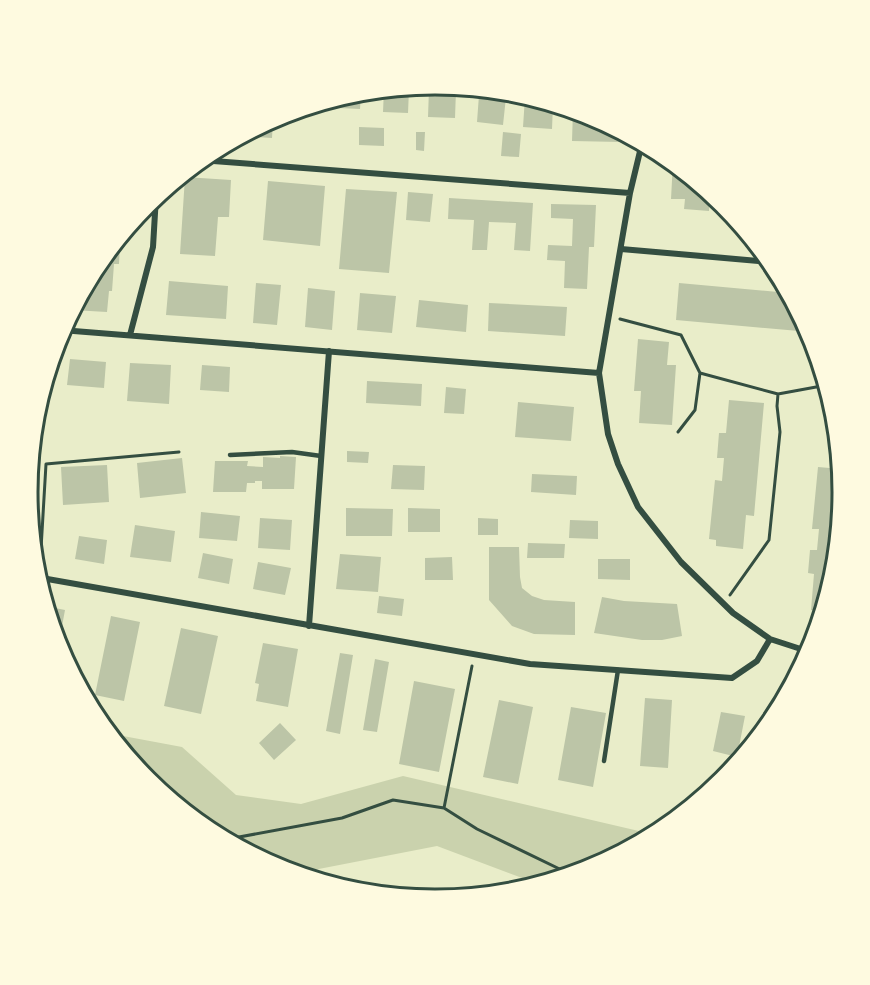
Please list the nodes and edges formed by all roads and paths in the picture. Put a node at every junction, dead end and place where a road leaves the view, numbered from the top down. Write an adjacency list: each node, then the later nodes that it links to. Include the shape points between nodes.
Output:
1 (640, 152): 3 (street)
2 (215, 161): 3 (street)
3 (630, 193): 5 (street)
4 (155, 210): 9 (street, via 153,247)
5 (621, 249): 6 (street); 7 (street)
6 (757, 261)
7 (609, 316): 11 (street); 12 (path, via 681,335)
8 (72, 331): 9 (street)
9 (130, 335): 10 (street)
10 (329, 351): 11 (street); 18 (street)
11 (599, 373): 21 (street, via 608,434 638,507 681,562)
12 (700, 373): 14 (path); 15 (path, via 694,410)
13 (818, 387): 14 (path)
14 (778, 394): 21 (path, via 780,432 769,540)
15 (678, 432)
16 (179, 452): 19 (path, via 46,464)
17 (230, 455): 18 (lane, via 292,452)
18 (321, 456): 22 (street)
19 (41, 540)
20 (47, 579): 22 (street)
21 (724, 602): 23 (street)
22 (309, 626): 25 (street)
23 (770, 639): 24 (street); 26 (street, via 757,661 732,678)
24 (800, 649)
25 (474, 654): 26 (street, via 530,664); 28 (path)
26 (618, 670): 27 (lane)
27 (604, 760)
28 (444, 808): 29 (path, via 393,800 342,818); 30 (path, via 477,829)
29 (237, 837)
30 (561, 870)

